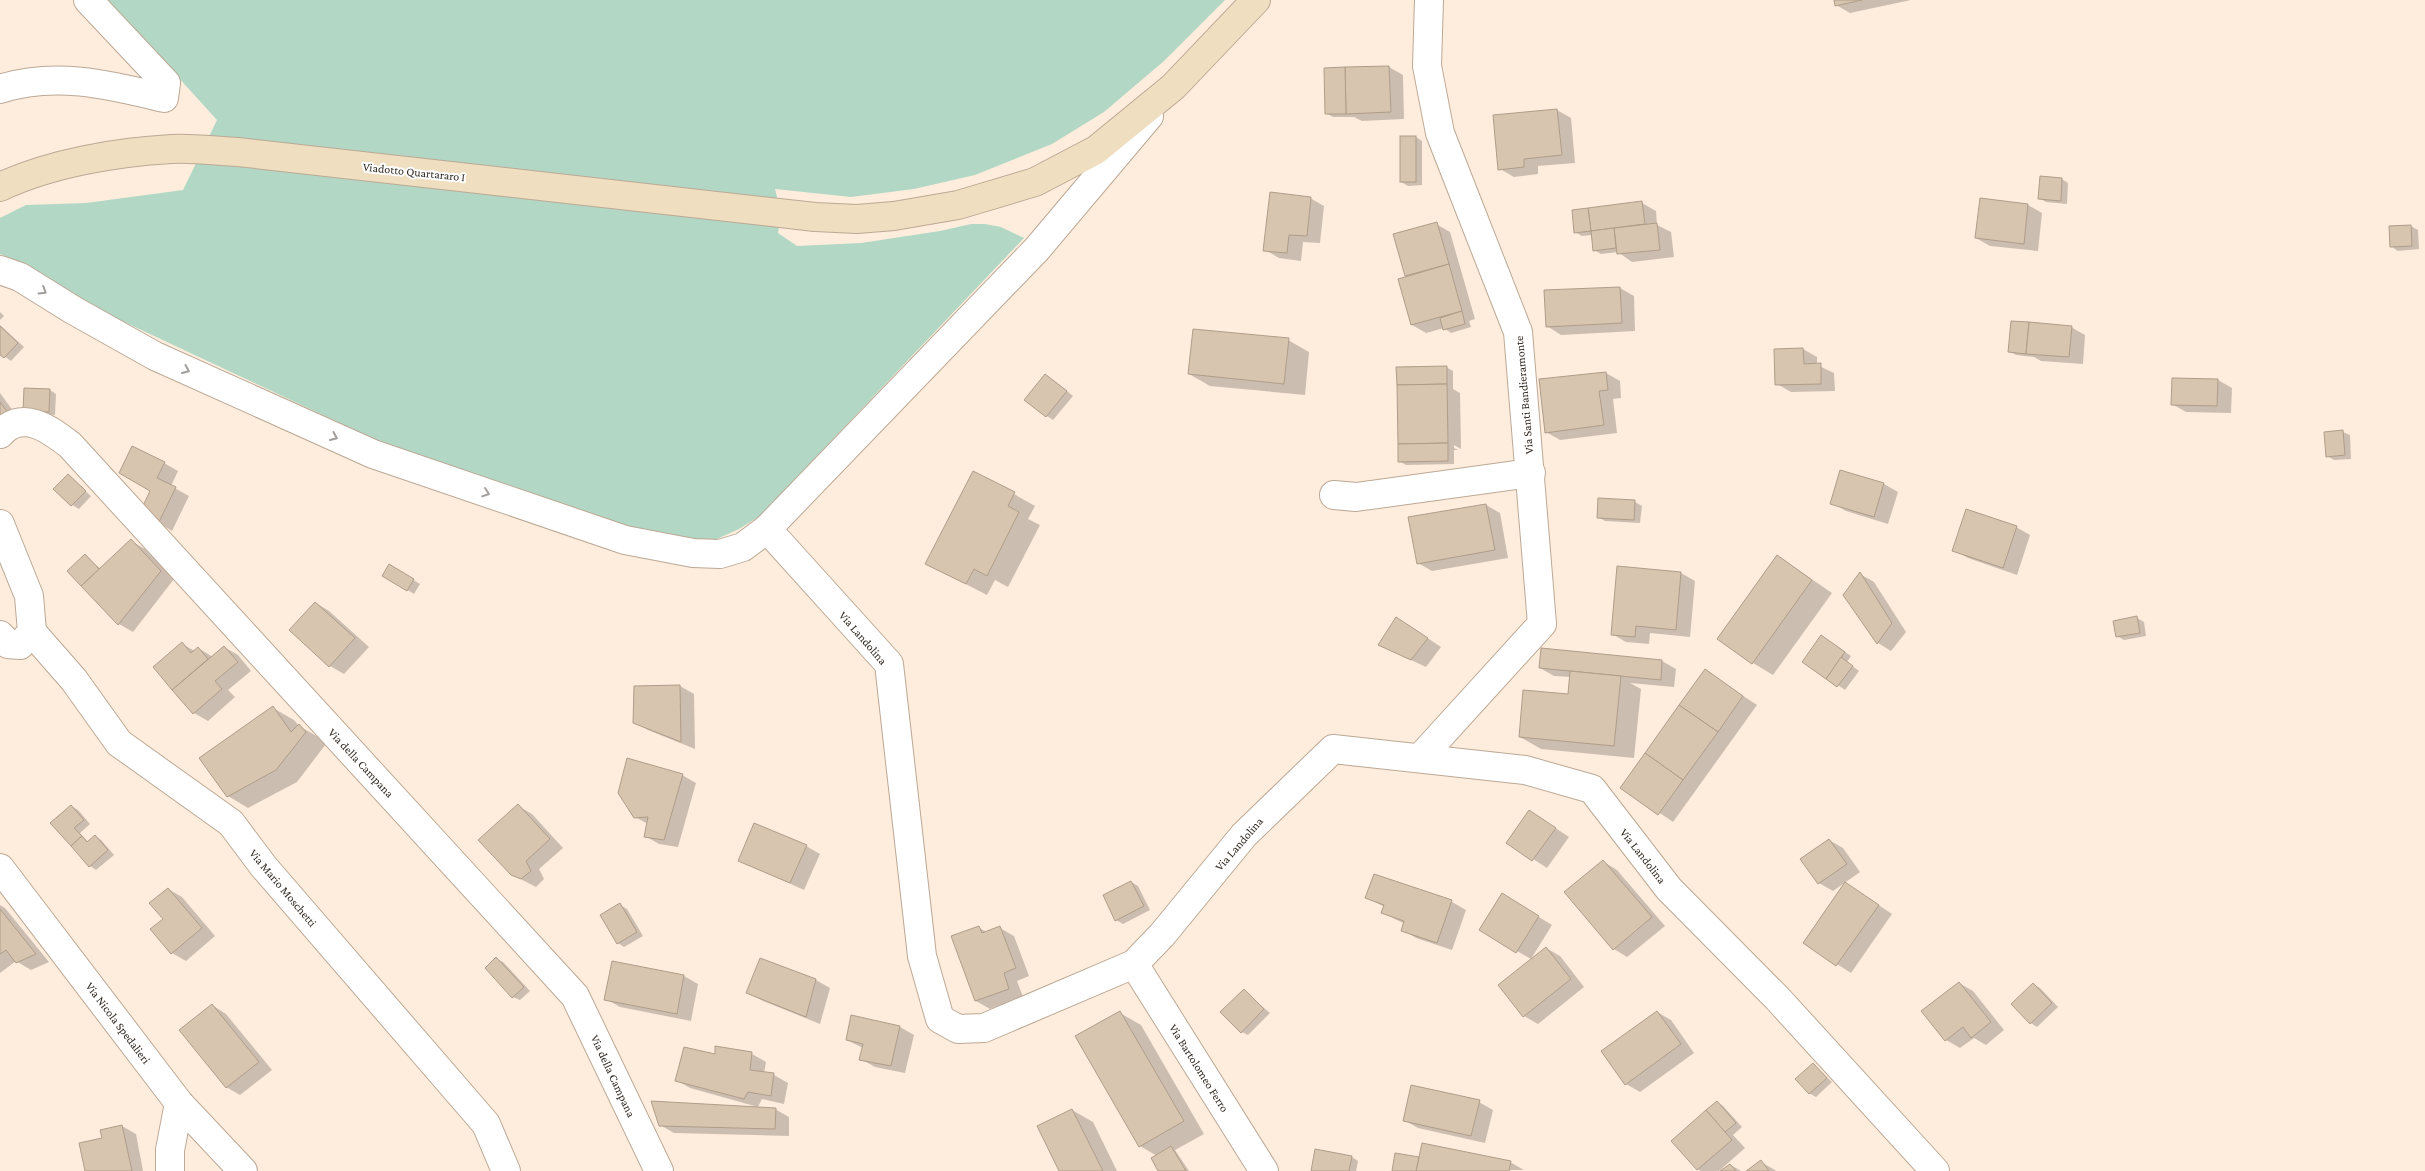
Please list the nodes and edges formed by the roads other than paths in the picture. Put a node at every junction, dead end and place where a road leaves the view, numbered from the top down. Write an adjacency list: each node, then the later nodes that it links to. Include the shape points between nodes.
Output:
1 (88, 0): 5 (street, via 166,83 164,98 106,84 62,79)
2 (1256, 0): 4 (main road, Viadotto Quartararo I)
3 (1429, 0): 9 (street, Via Santi Bandieramonte, via 1428,66 1440,133 1518,332)
4 (1173, 87): 6 (main road, Viadotto Quartararo I, via 1096,150 1035,182 958,205 894,216 815,217 238,152 174,149 125,153 48,170); 12 (street, via 1037,249)
5 (0, 89)
6 (0, 187)
7 (0, 270): 12 (street, one-way to 12, via 20,277 155,356 372,454 616,536 693,553 720,554 743,547)
8 (0, 434): 22 (street, Via della Campana, via 21,423 34,423 46,427 70,445 575,996)
9 (1531, 473): 10 (street, via 1356,497); 15 (street, Via Santi Bandieramonte, via 1542,624)
10 (1334, 494)
11 (0, 524): 13 (street, via 29,596)
12 (767, 530): 17 (street, Via Landolina, via 888,664 922,956 940,1019 958,1029 984,1028)
13 (32, 632): 14 (street, via 20,645 8,644); 21 (street, Via Mario Moschetti, via 74,680 119,743 231,823 264,867 486,1124)
14 (0, 635)
15 (1420, 758): 17 (street, Via Landolina, via 1333,749 1244,835); 24 (street, Via Landolina, via 1525,770 1592,789 1669,889 1778,999)
16 (0, 868): 18 (street, Via Nicola Spedalieri)
17 (1134, 964): 23 (street, Via Bartolomeo Ferro)
18 (179, 1103): 19 (street, via 170,1150); 20 (street, Via Nicola Spedalieri)
19 (170, 1171)
20 (243, 1171)
21 (506, 1171)
22 (659, 1171)
23 (1264, 1171)
24 (1935, 1171)

